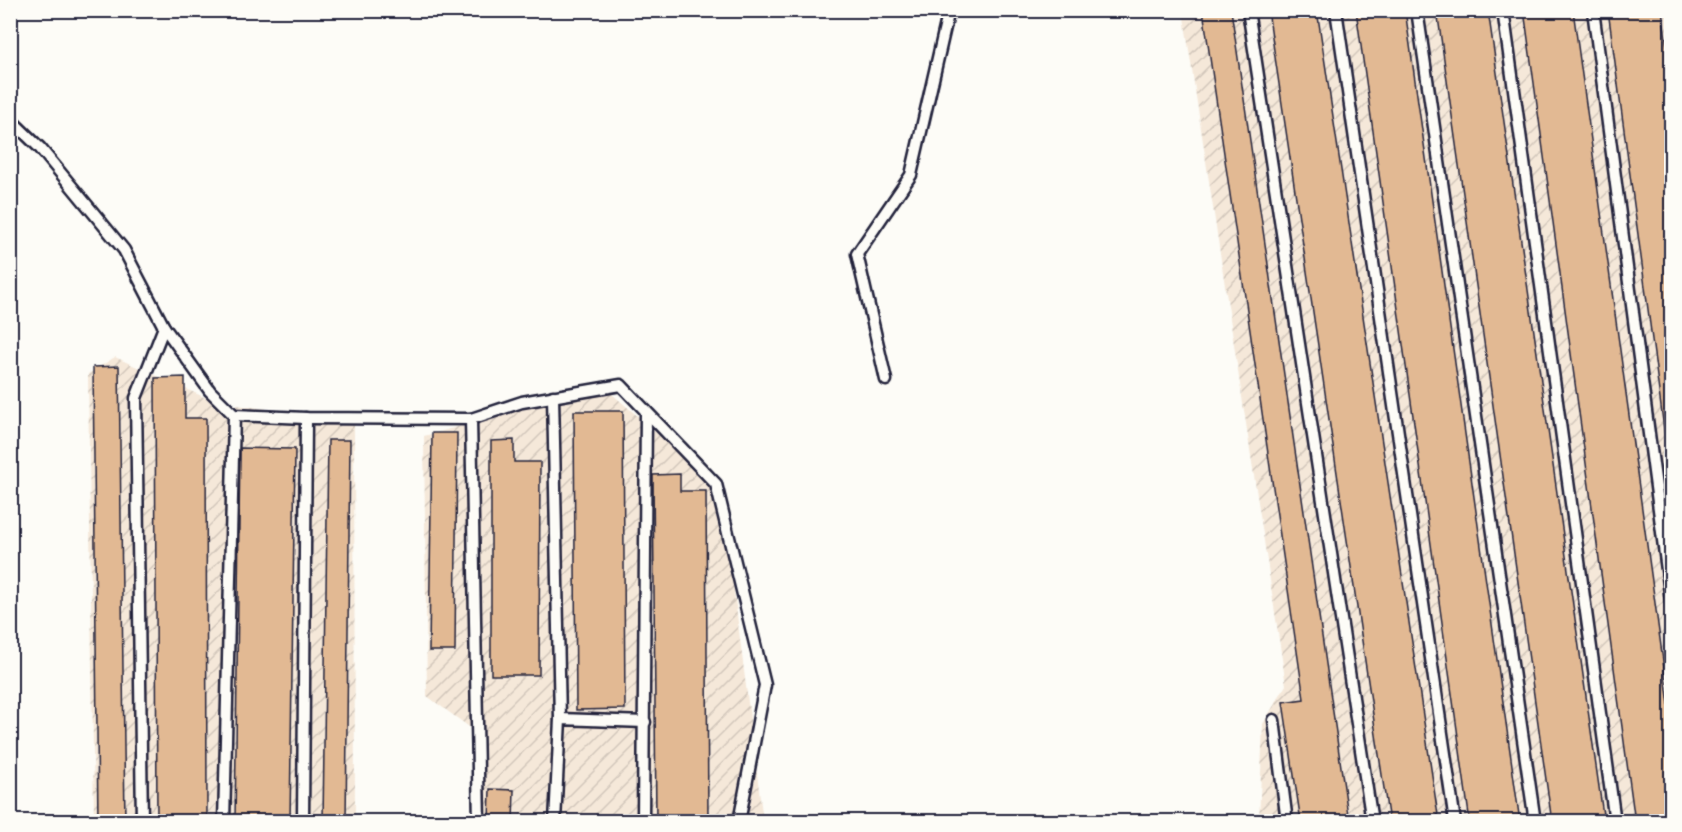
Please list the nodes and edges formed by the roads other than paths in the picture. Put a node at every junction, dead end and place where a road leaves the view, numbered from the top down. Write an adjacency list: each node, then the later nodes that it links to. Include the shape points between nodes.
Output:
1 (949, 10): 9 (lane, via 911,175 857,255)
2 (1248, 10): 27 (lane)
3 (1336, 10): 28 (lane)
4 (1417, 10): 29 (lane)
5 (1503, 10): 30 (lane)
6 (1593, 10): 15 (lane)
7 (10, 119): 8 (lane, via 40,148 124,250)
8 (164, 327): 12 (lane, via 210,391); 19 (lane, via 136,398)
9 (886, 380)
10 (553, 396): 11 (lane, via 621,385); 14 (lane); 16 (lane)
11 (646, 411): 18 (lane); 25 (lane, via 716,484 765,685)
12 (234, 415): 13 (lane); 20 (lane)
13 (306, 418): 14 (lane); 21 (lane)
14 (471, 419): 22 (lane)
15 (1671, 608)
16 (560, 719): 18 (lane); 23 (lane)
17 (1274, 720): 26 (lane)
18 (645, 723): 24 (lane)
19 (142, 822)
20 (224, 822)
21 (303, 822)
22 (479, 822)
23 (555, 822)
24 (643, 822)
25 (739, 822)
26 (1287, 822)
27 (1372, 822)
28 (1455, 822)
29 (1535, 822)
30 (1615, 822)

